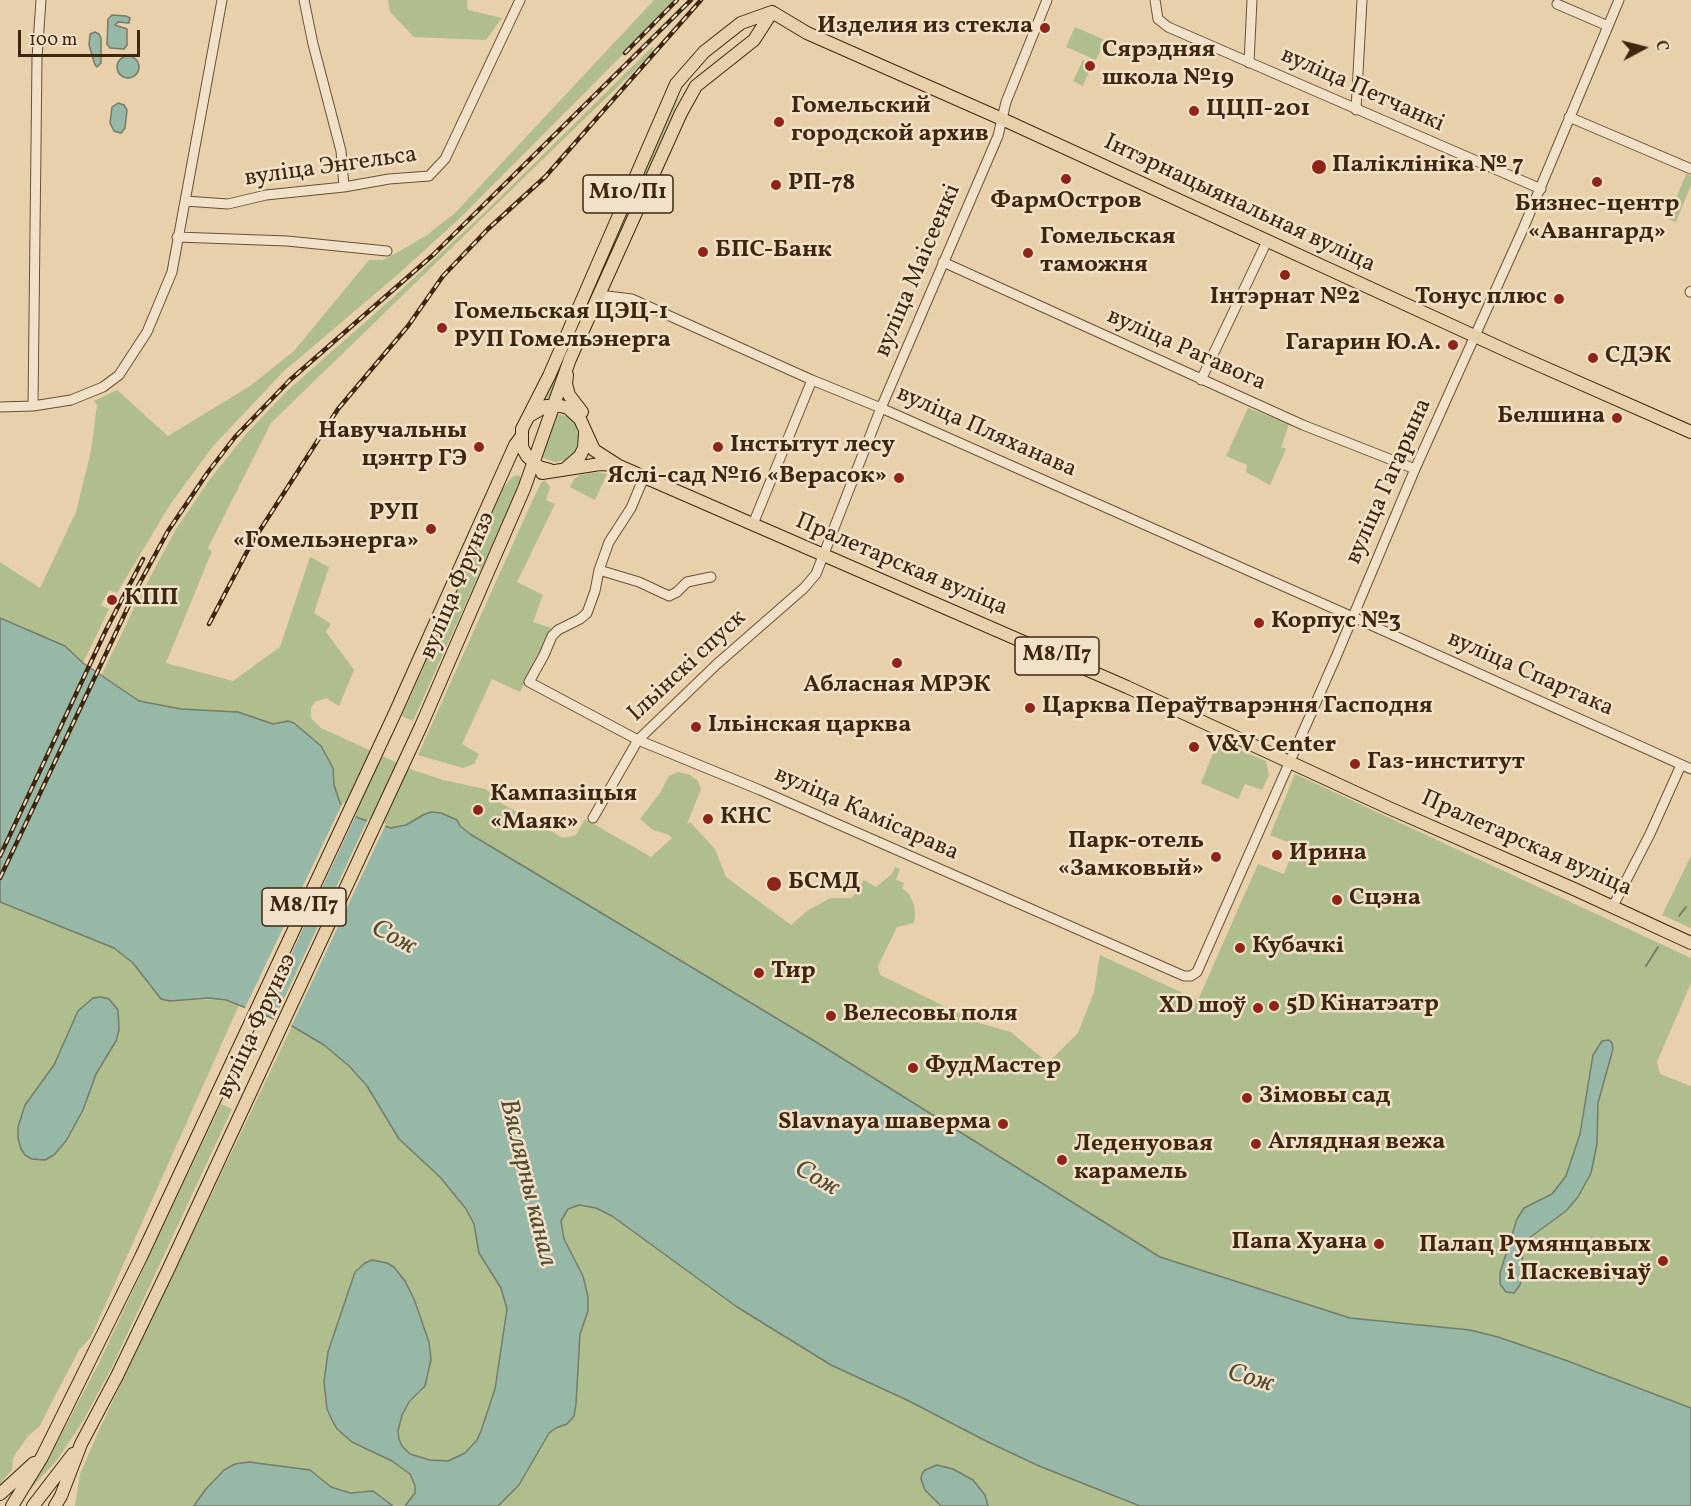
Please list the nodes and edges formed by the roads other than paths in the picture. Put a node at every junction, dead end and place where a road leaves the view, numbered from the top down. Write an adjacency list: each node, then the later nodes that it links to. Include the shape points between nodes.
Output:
1 (41, 0): 31 (street)
2 (222, 0): 20 (street)
3 (304, 0): 18 (street, via 341,151)
4 (520, 0): 18 (street, вуліца Энгельса, via 445,159 429,176)
5 (1047, 0): 16 (street, вуліца Маісеенкі)
6 (1155, 0): 13 (street, вуліца Петчанкі, via 1158,19 1168,27)
7 (1252, 0): 13 (street)
8 (1362, 0): 14 (street)
9 (1619, 0): 12 (street, вуліца Гагарына)
10 (1557, 4): 12 (street)
11 (773, 6): 16 (main road, Інтэрнацыянальная вуліца, via 807,33); 25 (main road, вуліца Фрунзэ / М10/П1, via 754,40 704,78 690,94); 34 (main road, вуліца Фрунзэ / М10/П1, via 741,23 704,52 676,84)
12 (1608, 26): 15 (street, вуліца Гагарына)
13 (1250, 63): 14 (street, вуліца Петчанкі)
14 (1356, 110): 19 (street, вуліца Петчанкі)
15 (1569, 117): 17 (street); 19 (street, вуліца Гагарына)
16 (1002, 119): 22 (main road, Інтэрнацыянальная вуліца); 24 (street, вуліца Маісеенкі)
17 (1687, 167)
18 (344, 187): 20 (street, вуліца Энгельса, via 266,195 228,204)
19 (1541, 189): 26 (street, вуліца Гагарына)
20 (185, 201): 21 (street)
21 (177, 237): 23 (street, via 287,241); 31 (street, via 172,272 147,332 119,375 103,387 70,400)
22 (1268, 241): 26 (main road, Інтэрнацыянальная вуліца); 29 (street)
23 (387, 251)
24 (943, 262): 29 (street, вуліца Рагавога); 33 (street, вуліца Маісеенкі)
25 (599, 295): 27 (main road, вуліца Фрунзэ / М10/П1); 28 (street, вуліца Пляханава, via 632,299)
26 (1475, 336): 36 (main road, Інтэрнацыянальная вуліца); 42 (street, вуліца Гагарына)
27 (570, 359): 30 (main road, вуліца Фрунзэ / М10/П1); 38 (main road, вуліца Фрунзэ / М10/П1, via 566,384 569,395)
28 (812, 380): 33 (street, вуліца Пляханава); 46 (street)
29 (1201, 380): 42 (street, вуліца Рагавога)
30 (553, 405): 34 (main road); 35 (main road, М8/П7, via 574,412); 39 (main road, вуліца Фрунзэ / М10/П1)
31 (33, 406): 32 (street)
32 (0, 407)
33 (881, 408): 47 (street, вуліца Маісеенкі); 50 (street, вуліца Пляханава)
34 (529, 416): 37 (main road, вуліца Фрунзэ / М8/П7)
35 (585, 429): 38 (main road, Пралетарская вуліца / М8/П7, via 594,450); 41 (main road, via 580,456)
36 (1691, 432)
37 (521, 436): 39 (main road, via 526,456); 60 (main road, вуліца Фрунзэ / М8/П7, via 131,1278)
38 (607, 459): 40 (main road, Пралетарская вуліца / М8/П7)
39 (534, 464): 43 (main road, М8/П7); 45 (main road, вуліца Фрунзэ / М10/П1)
40 (619, 466): 41 (main road, Пралетарская вуліца / М8/П7); 44 (main road, Пралетарская вуліца / М8/П7)
41 (565, 468): 43 (main road, М8/П7)
42 (1415, 469): 50 (street, вуліца Гагарына)
43 (550, 470): 45 (main road, М8/П7, via 535,476)
44 (644, 477): 46 (main road, Пралетарская вуліца / М8/П7); 48 (street, via 631,508 609,542)
45 (524, 489): 59 (main road, вуліца Фрунзэ / М8/П7, via 421,726 137,1334)
46 (753, 524): 47 (main road, Пралетарская вуліца / М8/П7)
47 (823, 556): 51 (street, Ільінскі спуск, via 808,584); 52 (main road, Пралетарская вуліца / М8/П7)
48 (599, 570): 49 (street, via 669,596 687,582); 51 (street, вуліца Камісарава, via 586,613 552,636 529,682)
49 (711, 577)
50 (1353, 617): 52 (street, вуліца Гагарына); 53 (street, вуліца Спартака)
51 (638, 740): 55 (street, Ільінскі спуск); 58 (street, вуліца Камісарава)
52 (1290, 760): 56 (main road, Пралетарская вуліца / М8/П7); 58 (street, вуліца Гагарына, via 1197,972)
53 (1682, 765): 54 (street, вуліца Спартака); 56 (street)
54 (1691, 769)
55 (592, 818)
56 (1613, 906): 57 (main road, Пралетарская вуліца / М8/П7)
57 (1691, 943)
58 (1191, 976)
59 (81, 1444): 63 (main road, М8/П7); 64 (main road, вуліца Фрунзэ)
60 (42, 1457): 61 (main road); 62 (main road, М8/П7)
61 (0, 1494)
62 (12, 1506)
63 (33, 1506)
64 (55, 1506)

